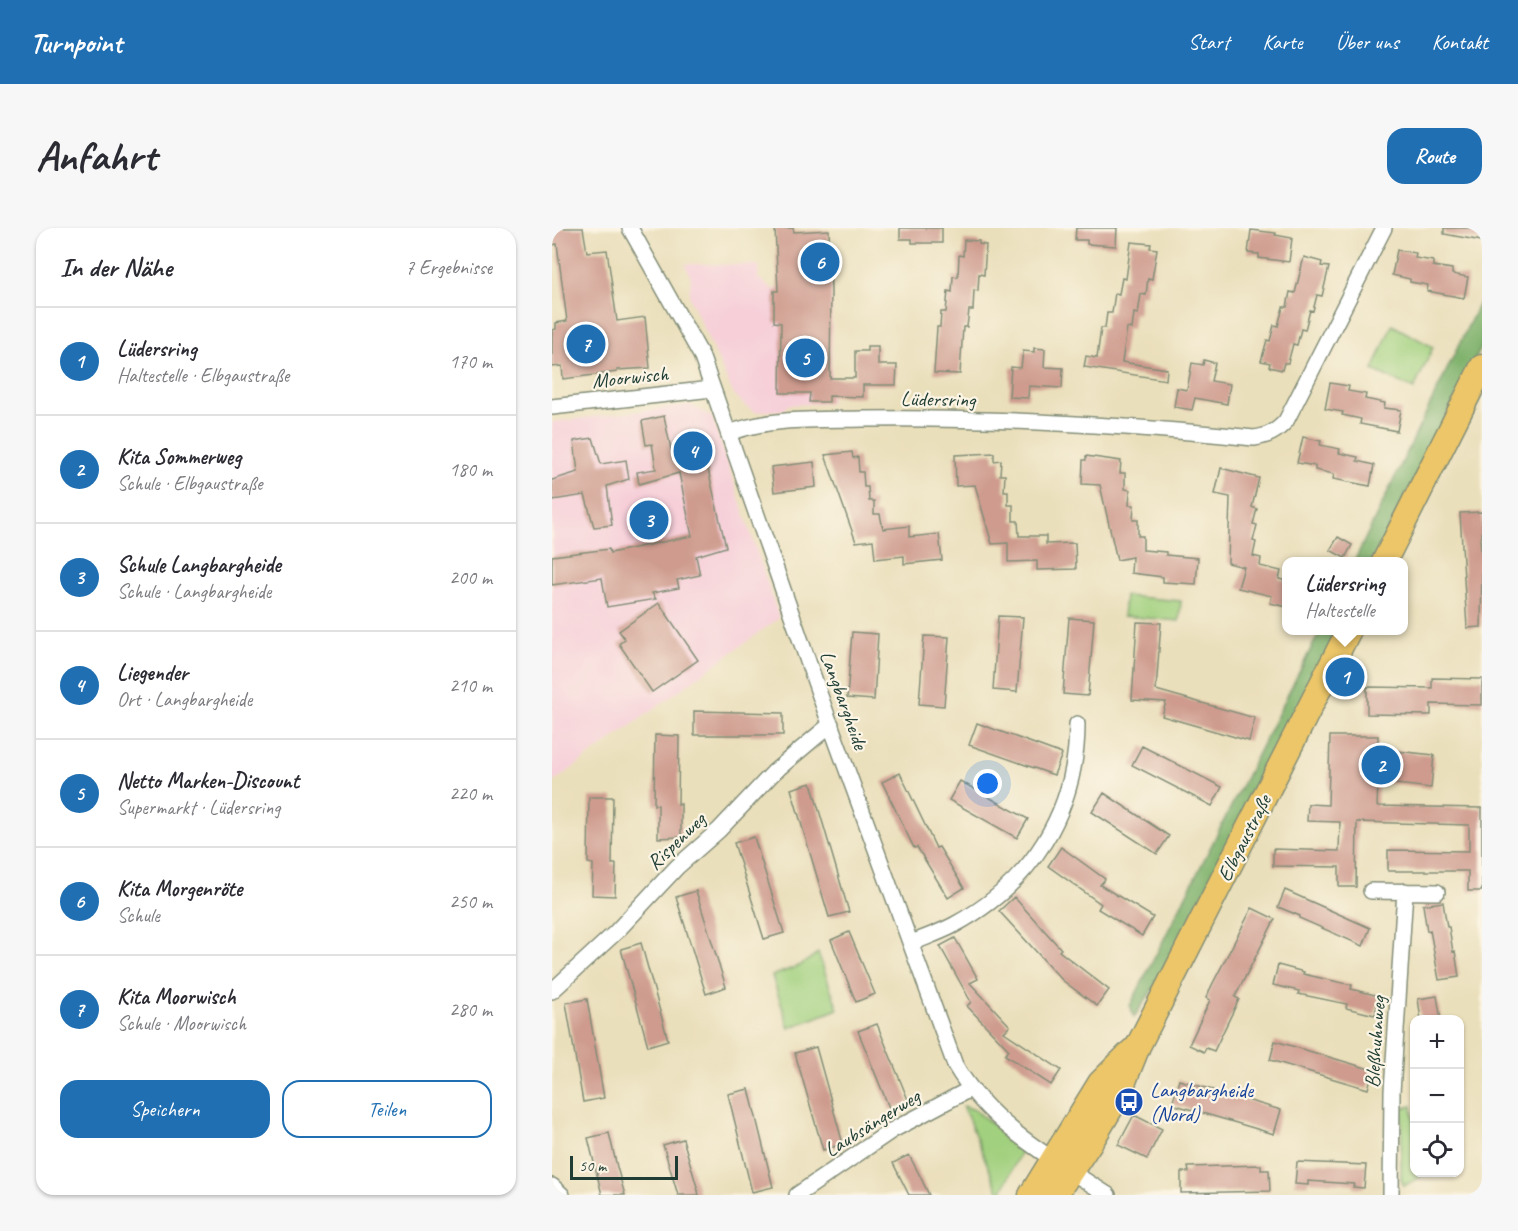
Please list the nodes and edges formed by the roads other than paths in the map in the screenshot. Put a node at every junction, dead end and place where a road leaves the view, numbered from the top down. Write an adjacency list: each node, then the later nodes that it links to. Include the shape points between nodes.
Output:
1 (630, 228): 4 (street, Langbargheide, via 701,355)
2 (1384, 228): 6 (street, Lüdersring, via 1286,421 1266,436 1079,424 910,419 786,421)
3 (1482, 367): 7 (main road)
4 (712, 389): 5 (street, Moorwisch); 6 (street, Langbargheide)
5 (552, 407)
6 (729, 433): 9 (street, Langbargheide)
7 (1386, 557)
8 (1346, 635): 17 (main road, Elbgaustraße, via 1138,1046 1118,1096)
9 (831, 724): 14 (street, Langbargheide); 15 (street, Rispenweg, via 774,772)
10 (1077, 724): 14 (street, via 1070,784 1053,830 1035,858 985,906)
11 (1371, 891): 12 (street)
12 (1405, 891): 13 (street); 24 (street, Bleßhuhnweg, via 1392,1092)
13 (1437, 892)
14 (912, 943): 16 (street, Langbargheide, via 955,1065)
15 (552, 991)
16 (970, 1089): 17 (street, Langbargheide, via 997,1117); 20 (street, Laubsängerweg, via 891,1131)
17 (1062, 1165): 21 (main road, Elbgaustraße); 22 (main road, Elbgaustraße); 23 (street, Langbargheide)
18 (552, 1186): 19 (street)
19 (562, 1195)
20 (797, 1195)
21 (1031, 1195)
22 (1055, 1195)
23 (1108, 1195)
24 (1391, 1195)

